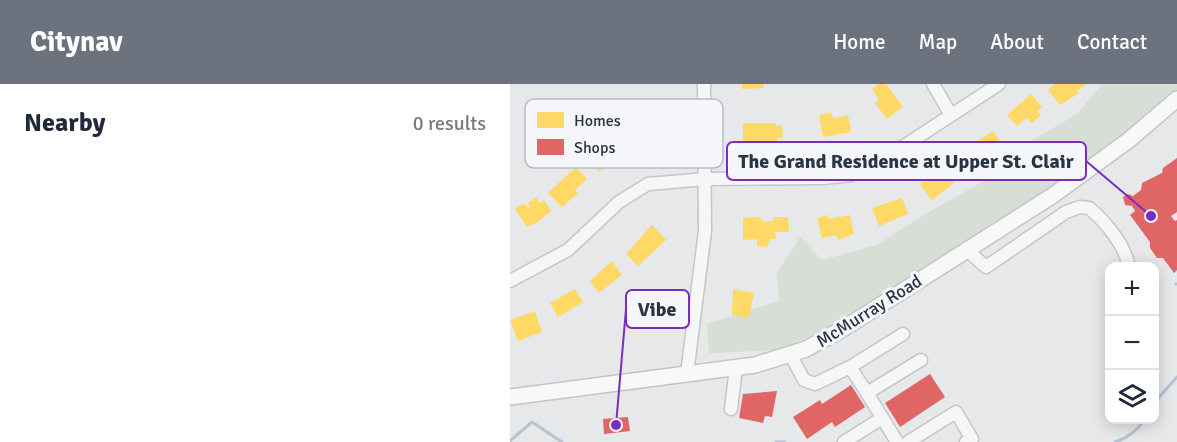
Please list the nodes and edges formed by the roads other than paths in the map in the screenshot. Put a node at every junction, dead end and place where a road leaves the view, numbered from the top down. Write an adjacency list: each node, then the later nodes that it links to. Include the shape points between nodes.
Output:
1 (704, 84): 4 (street)
2 (933, 84): 6 (street)
3 (999, 84): 6 (street)
4 (704, 99)
5 (1177, 99): 9 (main road, McMurray Road, via 1077,179)
6 (951, 115): 8 (street, via 878,163 851,175)
7 (706, 168): 8 (street)
8 (706, 179): 11 (street, via 648,184 619,202 568,249); 17 (street, via 705,231)
9 (967, 250): 10 (street, via 986,267 1066,212 1080,207 1089,208 1108,226); 13 (main road, McMurray Road, via 839,332)
10 (1128, 262)
11 (510, 281)
12 (903, 334): 15 (street)
13 (791, 356): 15 (street, via 804,380 814,384); 16 (main road, McMurray Road)
14 (921, 360): 18 (street)
15 (850, 367): 18 (street)
16 (736, 368): 17 (main road, McMurray Road); 20 (street)
17 (687, 374): 19 (main road, McMurray Road)
18 (867, 393): 21 (street)
19 (510, 397)
20 (731, 410)
21 (882, 418): 22 (street); 23 (street)
22 (844, 442)
23 (897, 442)
24 (908, 442): 25 (street, via 956,412 972,438)
25 (966, 442)

